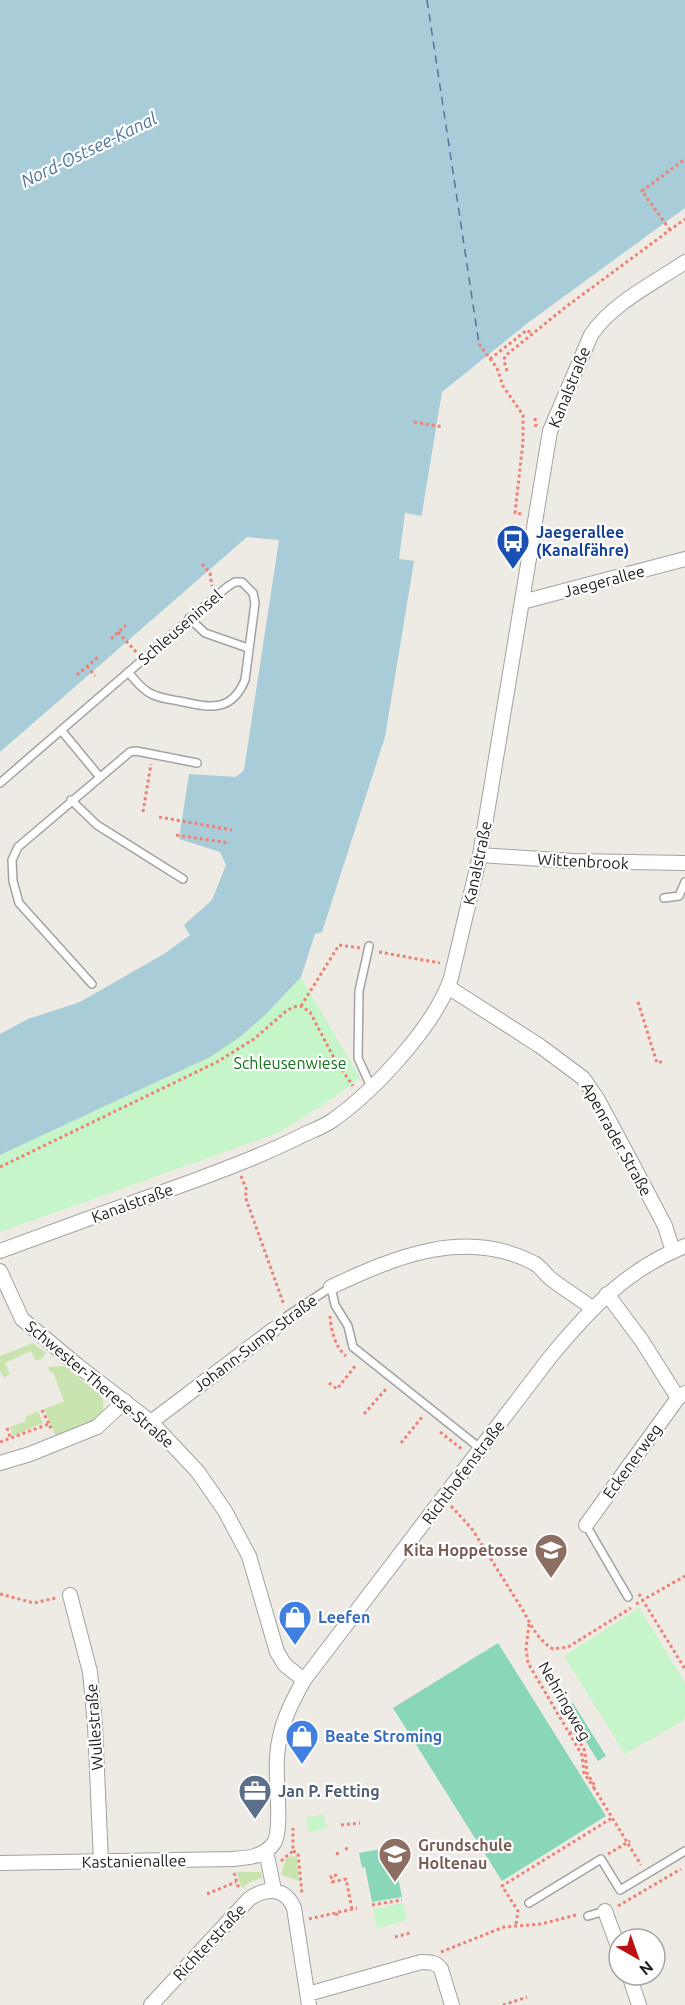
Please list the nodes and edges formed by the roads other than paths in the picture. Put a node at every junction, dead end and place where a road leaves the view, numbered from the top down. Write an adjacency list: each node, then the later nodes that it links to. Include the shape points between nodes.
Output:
1 (685, 262): 3 (street, Kanalstraße, via 610,312 591,335 550,431)
2 (685, 559): 3 (street, Jaegerallee)
3 (522, 602): 12 (street, Kanalstraße)
4 (189, 618): 5 (lane, via 205,633); 5 (lane, Schleuseninsel, via 227,587 243,582 253,593 255,603); 6 (lane, Schleuseninsel)
5 (248, 648): 6 (lane, Schleuseninsel, via 241,689 221,706 157,696 139,685)
6 (128, 672): 7 (lane, Schleuseninsel)
7 (61, 730): 9 (lane); 10 (lane, Schleuseninsel)
8 (197, 763): 9 (lane, via 130,752)
9 (99, 776): 11 (lane)
10 (0, 783)
11 (71, 800): 14 (lane, via 97,825); 18 (lane, via 18,847 12,860 13,881 19,903)
12 (480, 855): 13 (street, Wittenbrook); 19 (street, Kanalstraße)
13 (685, 863)
14 (183, 879)
15 (685, 882): 16 (lane, via 679,896)
16 (664, 898)
17 (369, 946): 20 (lane, via 359,991 358,1058)
18 (92, 984)
19 (448, 987): 20 (street, Kanalstraße, via 402,1056); 21 (street, Apenrader Straße, via 583,1078)
20 (371, 1087): 22 (street, Kanalstraße, via 332,1121 284,1145)
21 (679, 1248): 25 (street, Richthofenstraße, via 652,1261)
22 (0, 1251)
23 (0, 1271): 29 (street, Schwester-Therese-Straße, via 22,1319)
24 (331, 1287): 26 (street, Johann-Sump-Straße, via 427,1251 446,1246 479,1246 535,1264); 27 (lane, Johann-Sump-Straße); 31 (lane, via 335,1305 348,1326 352,1347)
25 (607, 1293): 26 (street, Richthofenstraße); 28 (street, Eckenerweg)
26 (592, 1308): 31 (street, Richthofenstraße)
27 (274, 1329): 30 (street, Johann-Sump-Straße)
28 (682, 1395): 33 (street, Eckenerweg)
29 (125, 1401): 30 (street, Schwester-Therese-Straße); 32 (street, via 97,1427)
30 (151, 1422): 36 (street, Schwester-Therese-Straße, via 198,1472 225,1511 249,1556 277,1652 285,1665)
31 (481, 1449): 36 (street, Richthofenstraße)
32 (0, 1463)
33 (586, 1525): 35 (lane)
34 (70, 1595): 39 (street, Wullestraße, via 90,1672)
35 (628, 1597)
36 (304, 1680): 37 (street, Richthofenstraße, via 281,1729 276,1776 278,1827 274,1843)
37 (266, 1851): 39 (street, Kastanienallee, via 232,1859); 41 (street)
38 (685, 1851): 42 (lane, via 620,1890 601,1859)
39 (101, 1862): 40 (street, Kastanienallee)
40 (0, 1863)
41 (274, 1890): 47 (street, via 291,1901); 48 (street, Richterstraße, via 249,1899)
42 (529, 1903)
43 (605, 1911): 44 (lane); 45 (street)
44 (588, 1916)
45 (611, 1927)
46 (632, 1987): 50 (street)
47 (308, 1999): 49 (street, via 430,1962 441,1969)
48 (151, 2005)
49 (452, 2005)
50 (639, 2005)

